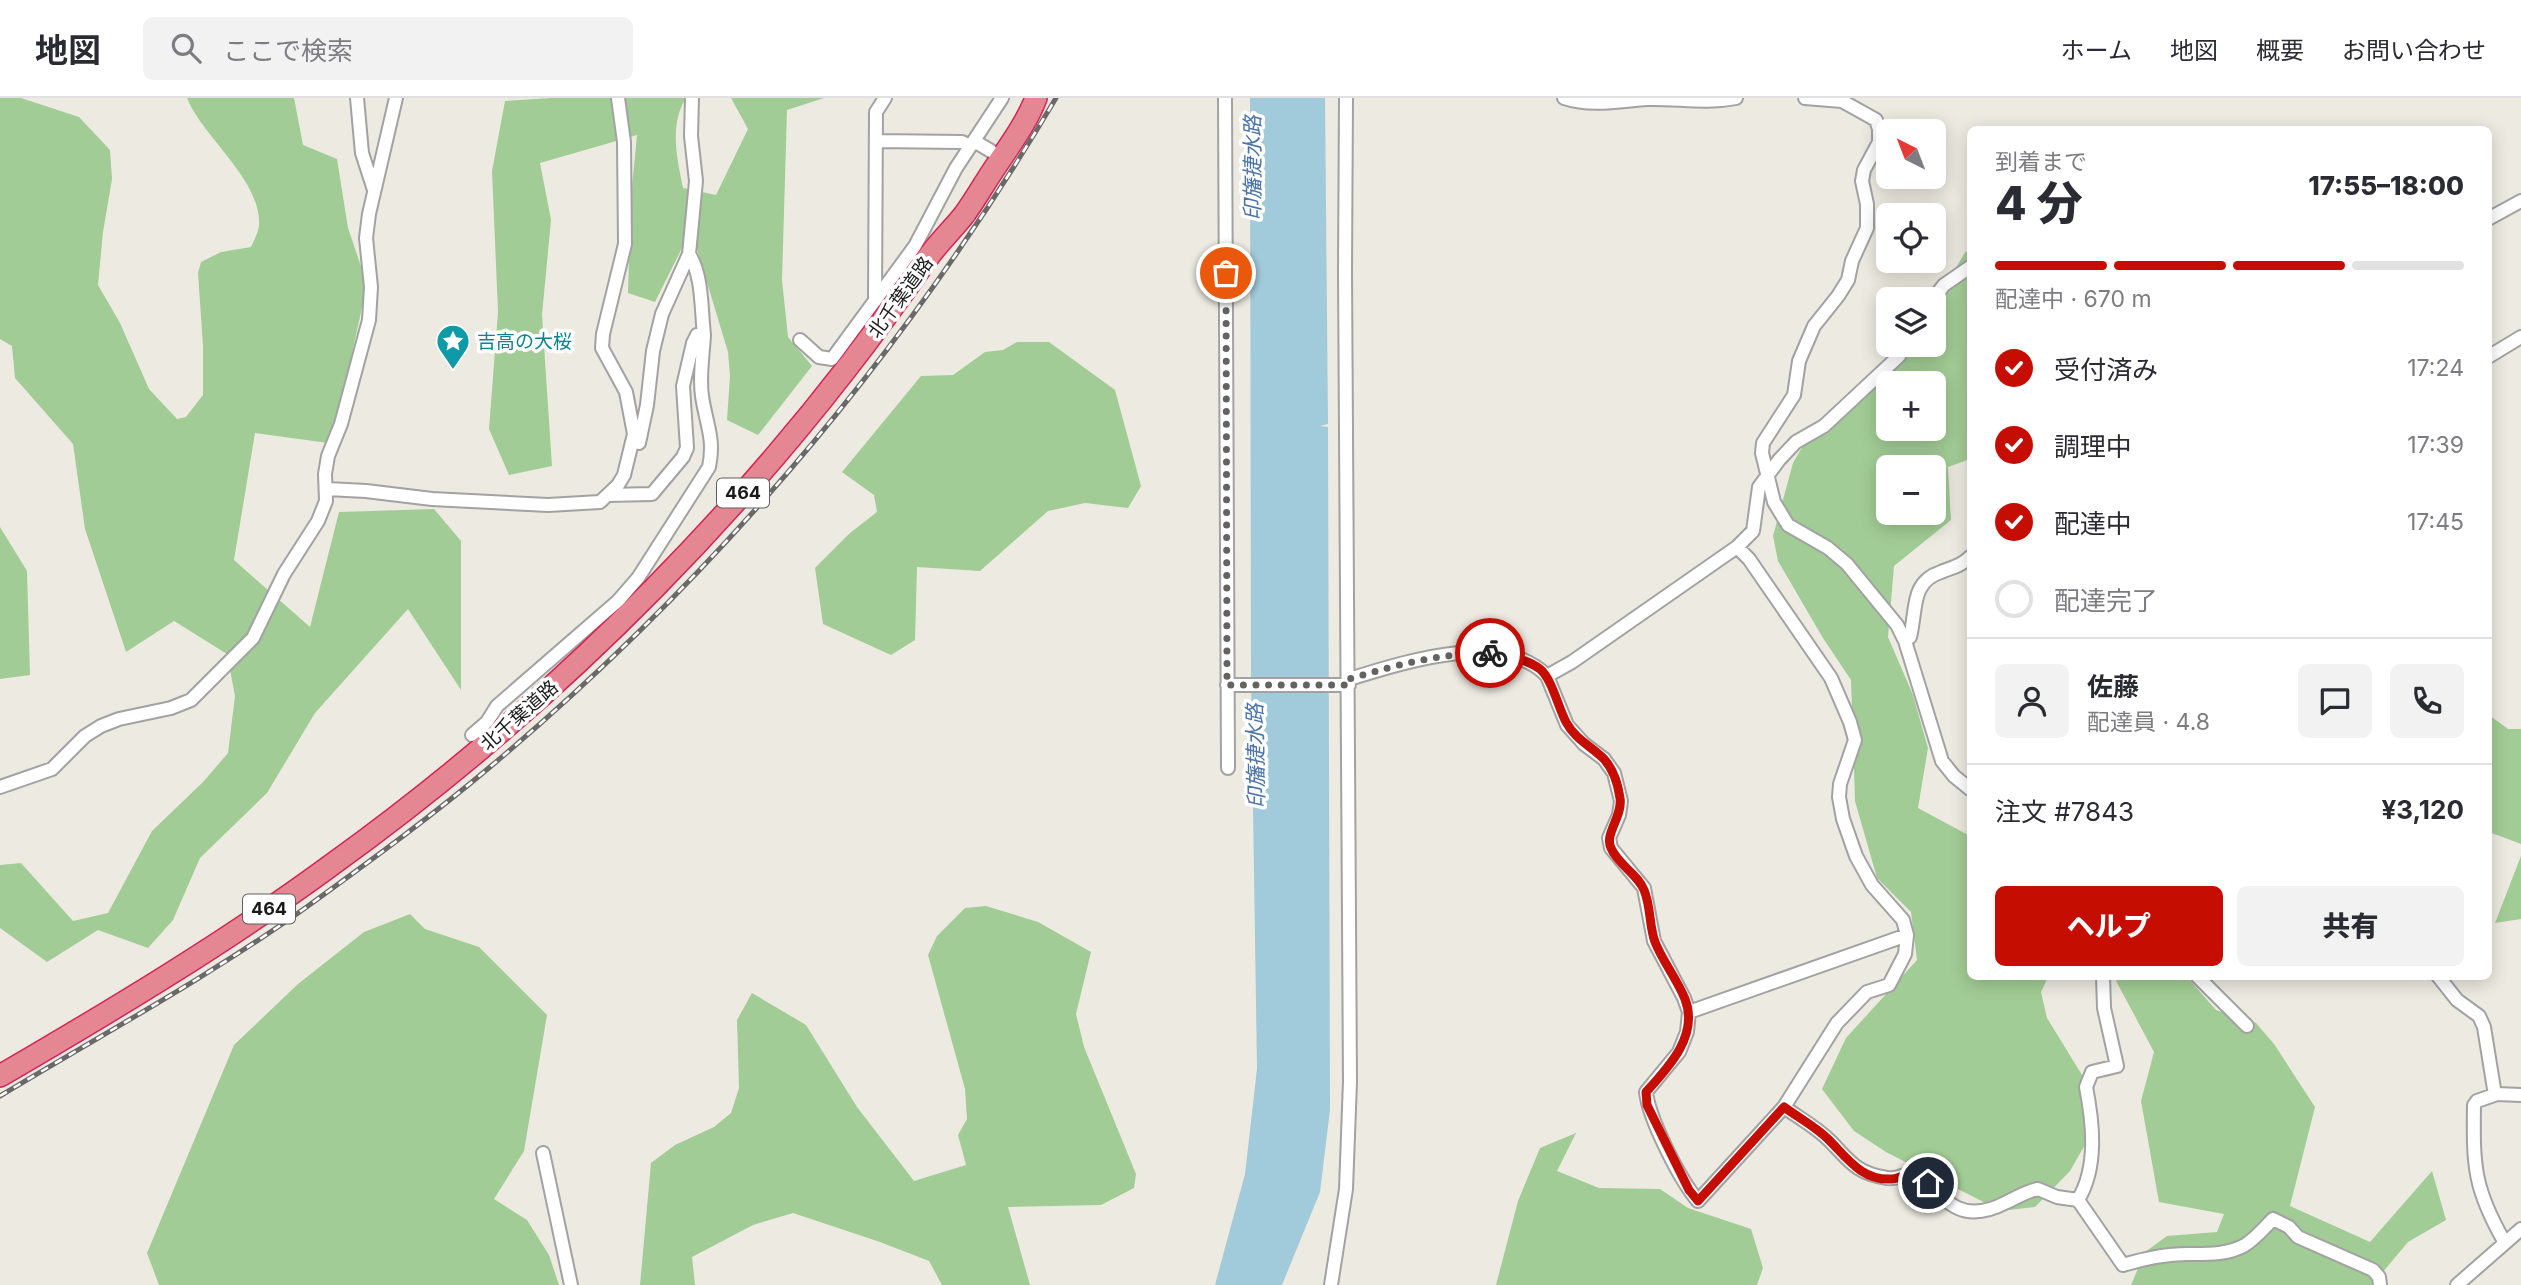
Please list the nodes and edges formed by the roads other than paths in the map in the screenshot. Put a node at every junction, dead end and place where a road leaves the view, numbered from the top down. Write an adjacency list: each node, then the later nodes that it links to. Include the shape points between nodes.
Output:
1 (357, 98): 16 (street, via 362,153)
2 (396, 98): 16 (street)
3 (618, 98): 29 (street, via 624,142 625,243 602,348 626,393 632,421 634,434)
4 (692, 98): 20 (street, via 695,181)
5 (885, 98): 14 (street, via 876,112)
6 (1002, 98): 15 (street)
7 (1024, 98): 15 (highway, 北千葉道路 / 464)
8 (1036, 98): 19 (highway, 北千葉道路 / 464, via 964,214)
9 (1225, 98): 38 (street)
10 (1346, 98): 37 (street)
11 (1564, 98): 12 (street, via 1613,103)
12 (1736, 98)
13 (1805, 98): 30 (street, via 1842,101 1876,120 1879,142 1862,181 1867,228 1848,280 1806,343 1794,395 1763,443)
14 (876, 141): 15 (street); 23 (street)
15 (978, 146): 19 (highway, 北千葉道路 / 464); 23 (street, via 951,177 915,246)
16 (374, 190): 31 (street, via 366,238 369,320 328,456)
17 (2521, 201): 18 (street)
18 (2492, 217)
19 (938, 243): 49 (highway, 北千葉道路 / 464, via 854,359 726,512 634,609 519,716 310,881 198,956)
20 (689, 254): 24 (street, via 698,280); 29 (street, via 662,314 635,464)
21 (1967, 269): 22 (street)
22 (1942, 287)
23 (875, 302): 26 (street, via 832,359 819,357)
24 (704, 335): 32 (street, via 697,335 686,368 688,438 682,457 652,494); 39 (street, via 701,387 712,435 709,467 638,578 618,601 497,706)
25 (2521, 337): 27 (street)
26 (800, 340)
27 (2492, 355)
28 (1898, 357): 30 (street, via 1824,426 1796,442)
29 (624, 475): 32 (street)
30 (1766, 475): 33 (street, via 1759,487 1754,531); 35 (street, via 1774,502 1788,524 1847,564 1898,625)
31 (327, 489): 32 (street, via 548,505 585,505); 42 (street, via 321,515 284,574 253,638 214,680 191,700 101,726 52,769)
32 (608, 495)
33 (1737, 547): 36 (street); 43 (street, via 1831,678 1855,740 1840,784 1843,819 1872,885 1903,920)
34 (1967, 560): 35 (street, via 1921,583 1910,637)
35 (1905, 641): 41 (street, via 1942,761)
36 (1547, 676): 37 (street, via 1508,655 1465,653 1407,662); 47 (street, via 1567,725 1614,774 1621,802 1609,838 1611,848 1644,888 1654,940)
37 (1345, 683): 38 (street); 58 (street, via 1350,1134)
38 (1227, 685): 40 (street)
39 (472, 735)
40 (1228, 768)
41 (1967, 787)
42 (0, 788)
43 (1907, 935): 47 (street); 52 (street, via 1905,954 1889,985 1867,992 1837,1023)
44 (2103, 980): 54 (street, via 2106,1021 2118,1066 2092,1072 2087,1079 2092,1135 2087,1182)
45 (2201, 980): 48 (street)
46 (2441, 980): 50 (street, via 2457,1000 2479,1016)
47 (1689, 1012): 52 (street, via 1679,1052 1646,1092 1647,1105 1677,1168 1698,1201)
48 (2247, 1026)
49 (0, 1076)
50 (2497, 1094): 51 (street); 56 (street, via 2474,1105 2473,1153 2481,1194)
51 (2521, 1095)
52 (1784, 1107): 54 (street, via 1828,1139 1856,1168 1891,1179 1919,1172 1956,1209 1987,1209 2038,1189)
53 (543, 1153): 57 (street)
54 (2078, 1200): 59 (street, via 2123,1265 2232,1250 2256,1237 2273,1219 2298,1237 2373,1270)
55 (2521, 1229): 56 (street)
56 (2505, 1243): 60 (street)
57 (571, 1285)
58 (1331, 1285)
59 (2380, 1285)
60 (2457, 1285)

